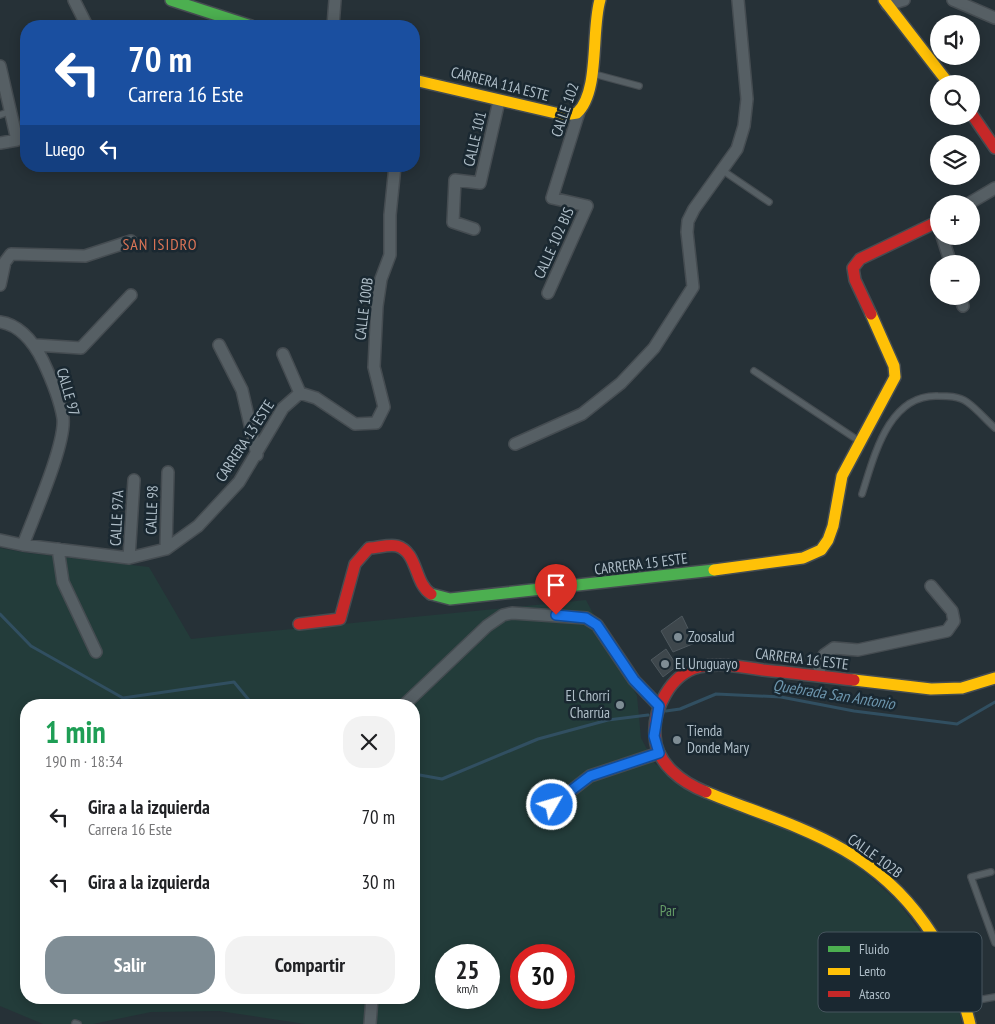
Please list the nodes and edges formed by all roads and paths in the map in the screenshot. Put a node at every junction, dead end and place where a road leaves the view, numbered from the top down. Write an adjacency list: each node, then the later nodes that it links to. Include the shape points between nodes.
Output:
1 (74, 0): 10 (street)
2 (170, 0): 11 (street)
3 (335, 0): 12 (street)
4 (600, 0): 14 (street, CALLE 102, via 593,31)
5 (738, 0): 24 (street, via 747,99 737,149)
6 (904, 0): 8 (street)
7 (953, 0): 9 (street)
8 (886, 2): 15 (street)
9 (995, 18)
10 (83, 20)
11 (232, 20)
12 (333, 20)
13 (0, 66): 20 (street)
14 (592, 73): 17 (lane); 19 (street, CALLE 102, via 588,97)
15 (942, 75)
16 (420, 81): 18 (street, CARRERA 11A ESTE)
17 (639, 86)
18 (499, 101): 19 (street, CARRERA 11A ESTE, via 564,115); 31 (street, CALLE 101, via 480,184 455,180 453,222)
19 (579, 112): 29 (street, CALLE 102, via 552,198)
20 (5, 113): 22 (street, via 17,140)
21 (979, 125): 23 (street)
22 (0, 143)
23 (995, 148)
24 (722, 170): 28 (lane); 44 (street, via 688,221 693,287 654,348 621,383 582,414)
25 (394, 172): 41 (street, CALLE 100B, via 390,255 381,279 377,306 374,367 384,407 376,423 355,424 316,398)
26 (995, 188): 27 (street)
27 (980, 197)
28 (770, 202)
29 (587, 206): 34 (street, CALLE 102 BIS)
30 (930, 227): 43 (street, via 860,259 853,268 855,280 894,366 890,387)
31 (474, 229)
32 (131, 241): 33 (street, via 85,256 11,254 5,262)
33 (0, 285)
34 (548, 293)
35 (131, 295): 37 (street, via 81,348)
36 (0, 322): 37 (street, CALLE 97, via 11,324)
37 (36, 345): 50 (street, CALLE 97, via 63,419 57,452)
38 (219, 346): 45 (street, via 242,390)
39 (283, 354): 41 (street)
40 (754, 372): 43 (lane)
41 (300, 393): 45 (street, CARRERA 13 ESTE, via 283,408)
42 (995, 428): 48 (lane, via 966,401 951,396 918,399 888,424)
43 (860, 441): 55 (street, CARRERA 15 ESTE, via 842,476 828,540 820,550 803,558 450,599 433,596 422,585 403,548 369,548 355,564 340,618)
44 (515, 444)
45 (257, 455): 52 (street, CARRERA 13 ESTE, via 240,482 198,526)
46 (168, 472): 52 (street, CALLE 98)
47 (134, 480): 53 (street, CALLE 97A)
48 (862, 494)
49 (0, 540): 50 (street, CARRERA 13 ESTE)
50 (23, 545): 51 (street, CARRERA 13 ESTE)
51 (58, 549): 53 (street, CARRERA 13 ESTE); 56 (street, via 63,582)
52 (166, 549): 53 (street, CARRERA 13 ESTE)
53 (129, 558)
54 (931, 586): 57 (street, via 952,611 954,621 947,630 858,650 834,648 824,656)
55 (299, 624)
56 (96, 652)
57 (818, 676): 58 (street, CARRERA 16 ESTE, via 948,689); 60 (street, CARRERA 16 ESTE, via 706,666 696,668 674,683)
58 (995, 678)
59 (410, 699): 60 (street, via 487,626 512,613 586,618 597,625 634,680)
60 (659, 706): 61 (street, CARRERA 16 ESTE, via 654,736)
61 (659, 753): 62 (street, CARRERA 16 ESTE); 63 (street, via 590,776)
62 (669, 770): 65 (street, CALLE 102B, via 692,787 835,845 869,867 907,901)
63 (540, 815)
64 (991, 872): 66 (lane, via 971,877)
65 (931, 932)
66 (995, 943)
67 (995, 997): 68 (lane)
68 (982, 999)
69 (372, 1004): 70 (street)
70 (370, 1024)

